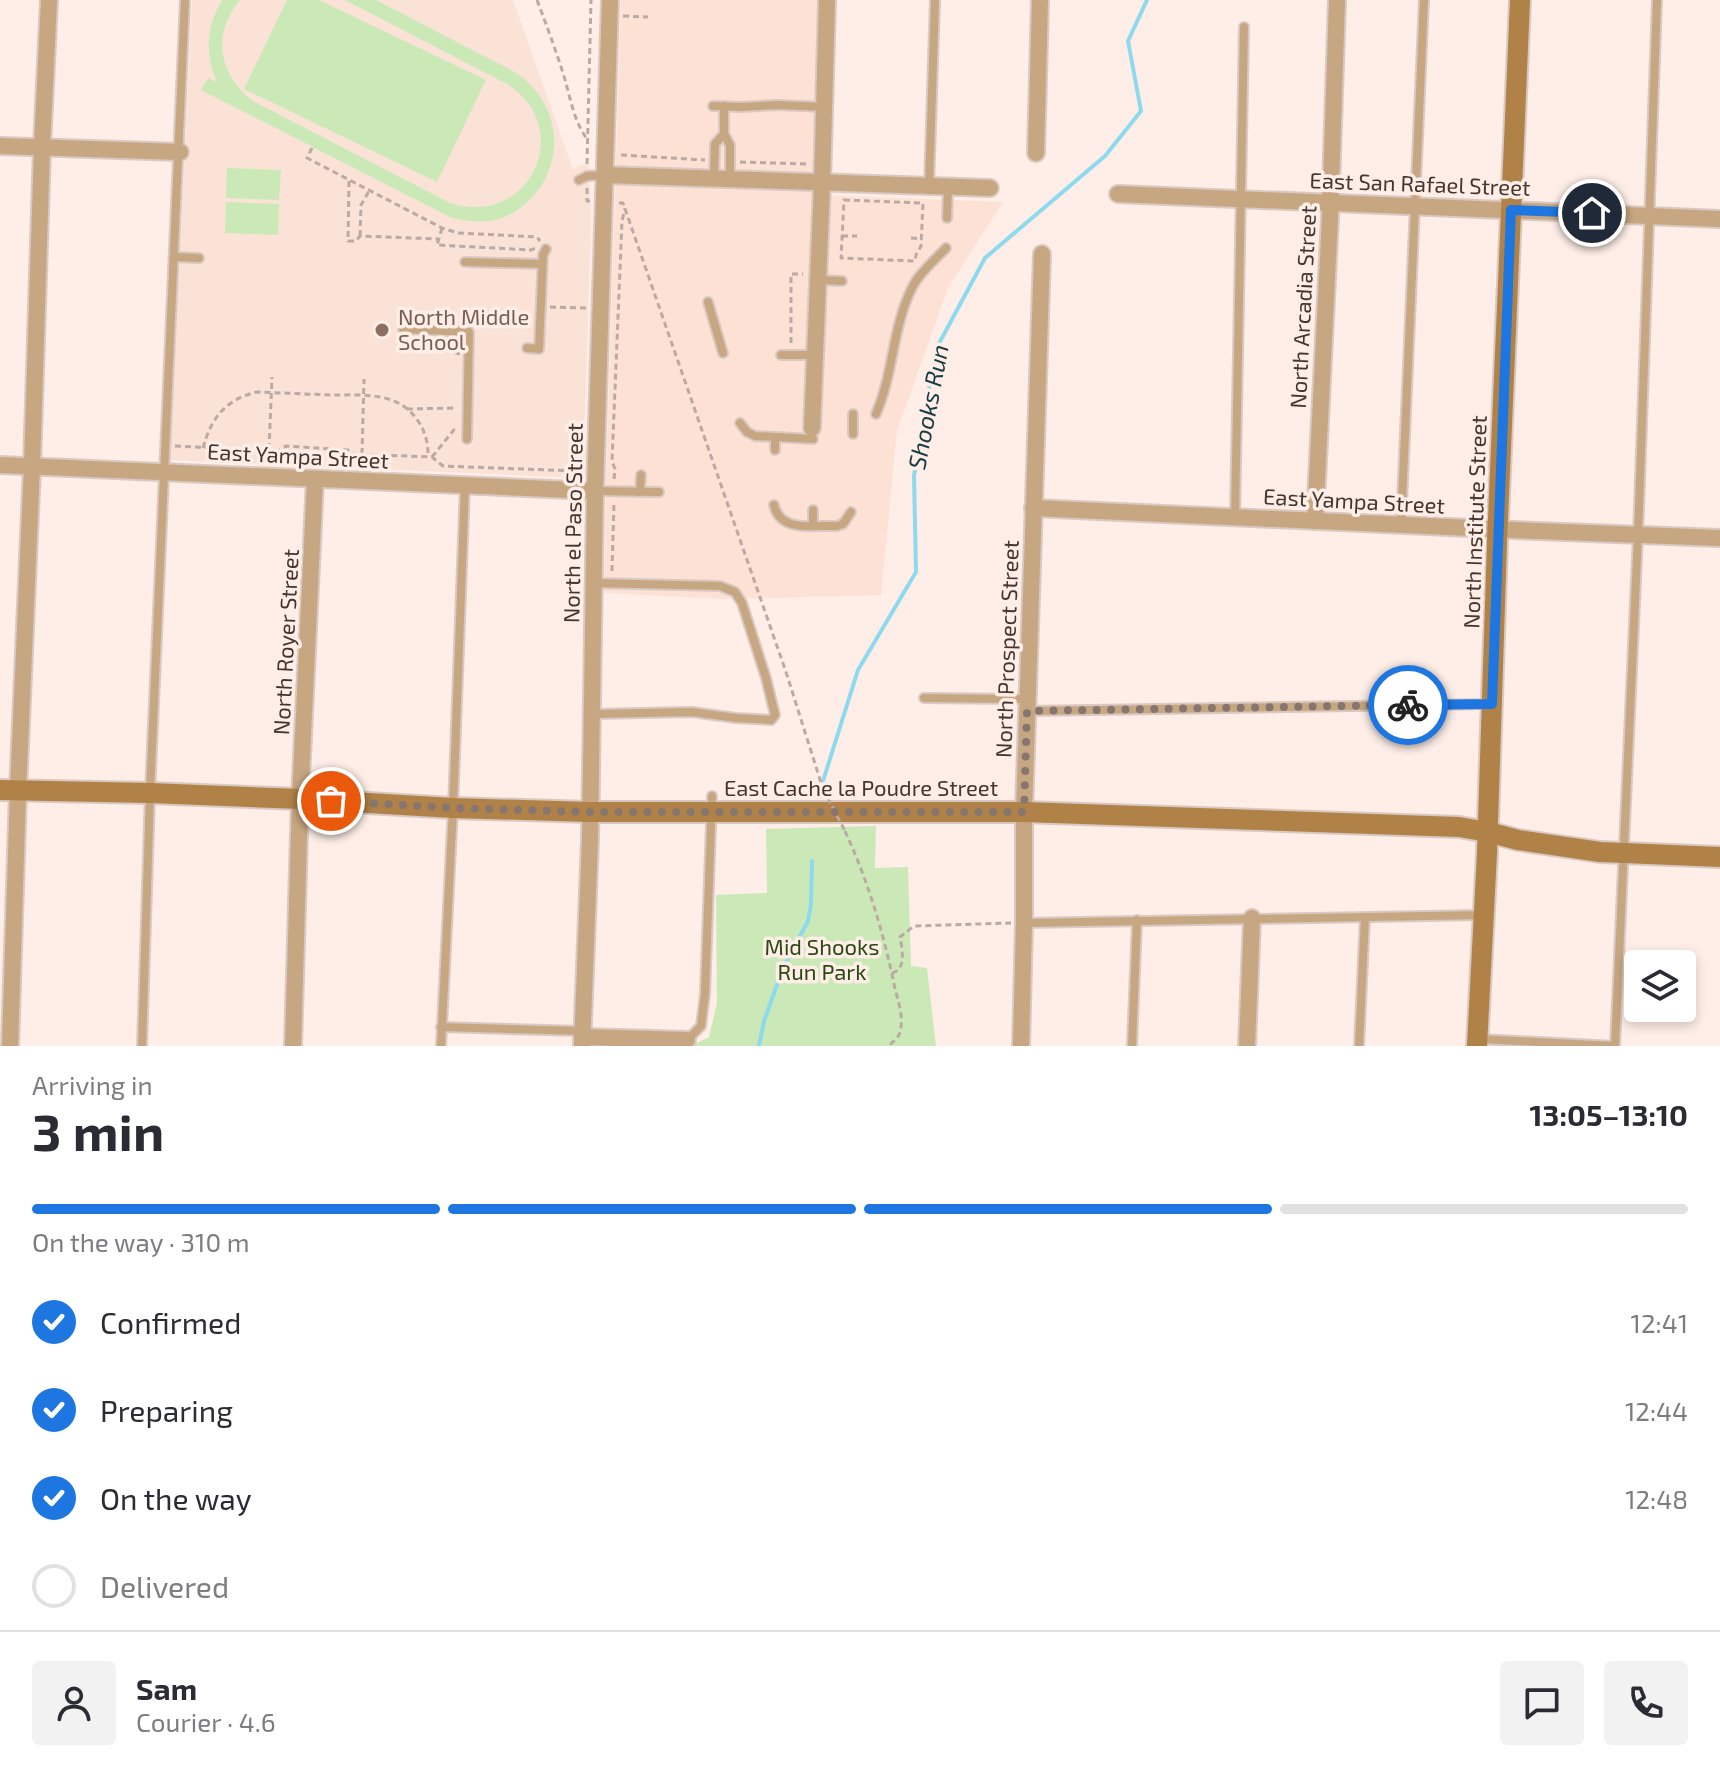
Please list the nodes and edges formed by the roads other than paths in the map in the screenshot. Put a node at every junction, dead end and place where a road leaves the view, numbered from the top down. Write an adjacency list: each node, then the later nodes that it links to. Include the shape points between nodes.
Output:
1 (49, 0): 17 (street)
2 (185, 0): 18 (lane)
3 (610, 0): 20 (street, North el Paso Street)
4 (827, 0): 14 (street)
5 (935, 0): 24 (lane)
6 (1040, 0): 19 (street)
7 (1337, 0): 29 (street, North Arcadia Street)
8 (1424, 0): 30 (lane)
9 (1520, 0): 31 (street, North Institute Street)
10 (1657, 0): 32 (lane)
11 (1244, 27): 28 (lane)
12 (713, 106): 13 (lane)
13 (724, 106): 14 (lane); 15 (lane)
14 (824, 107): 23 (street)
15 (724, 134): 21 (lane, via 730,145); 21 (lane, via 715,144)
16 (0, 146): 17 (street)
17 (42, 147): 18 (street); 59 (street)
18 (180, 152): 38 (lane)
19 (1036, 153)
20 (605, 175): 21 (street); 22 (lane); 64 (street, North el Paso Street)
21 (722, 179): 23 (street)
22 (579, 180)
23 (822, 184): 24 (street); 42 (street)
24 (929, 186): 25 (street)
25 (948, 187): 26 (street); 33 (lane)
26 (990, 188)
27 (1118, 194): 28 (street, East San Rafael Street)
28 (1240, 199): 29 (street, East San Rafael Street); 71 (lane)
29 (1330, 203): 30 (street, East San Rafael Street); 72 (street, North Arcadia Street)
30 (1416, 207): 31 (street, East San Rafael Street); 74 (lane)
31 (1511, 210): 32 (street, East San Rafael Street); 75 (street, North Institute Street)
32 (1649, 216): 34 (street, East San Rafael Street); 76 (lane)
33 (947, 218)
34 (1720, 219)
35 (946, 248): 51 (lane, via 914,283 903,309)
36 (546, 249): 41 (lane)
37 (1042, 254): 68 (street, North Prospect Street)
38 (175, 257): 39 (lane); 60 (lane)
39 (199, 258)
40 (465, 262): 41 (lane)
41 (542, 264): 46 (lane, via 539,349)
42 (813, 277): 43 (lane); 49 (street)
43 (842, 281)
44 (708, 302): 47 (lane)
45 (403, 329): 56 (lane, via 469,332)
46 (527, 348)
47 (723, 353)
48 (781, 355): 49 (lane)
49 (815, 355): 53 (street)
50 (853, 414): 54 (lane)
51 (876, 414)
52 (740, 423): 55 (lane, via 755,436)
53 (812, 434): 55 (lane)
54 (853, 434)
55 (775, 437): 57 (lane)
56 (467, 439)
57 (775, 450)
58 (0, 465): 59 (street, East Yampa Street)
59 (32, 466): 60 (street, East Yampa Street); 83 (street)
60 (166, 472): 62 (street, East Yampa Street); 84 (lane)
61 (641, 475): 65 (lane)
62 (315, 479): 63 (street, East Yampa Street); 85 (street, North Royer Street)
63 (465, 485): 64 (street, East Yampa Street); 87 (lane)
64 (595, 491): 65 (lane); 78 (street, North el Paso Street)
65 (640, 492): 66 (lane)
66 (659, 492)
67 (774, 505): 73 (lane, via 780,520)
68 (1033, 508): 71 (street, East Yampa Street); 81 (street, North Prospect Street)
69 (813, 510): 73 (lane)
70 (851, 512): 73 (lane, via 843,524)
71 (1235, 517): 72 (street, East Yampa Street)
72 (1315, 521): 74 (street, East Yampa Street)
73 (813, 525)
74 (1401, 525): 75 (street, East Yampa Street)
75 (1498, 530): 76 (street, East Yampa Street); 80 (street, North Institute Street)
76 (1638, 535): 77 (street, East Yampa Street); 91 (lane)
77 (1720, 538)
78 (594, 583): 82 (street, North el Paso Street); 82 (lane, via 720,586 735,592 775,715 771,720 692,712)
79 (924, 698): 81 (lane)
80 (1492, 704): 81 (lane); 90 (street, North Institute Street)
81 (1028, 705): 89 (street, North Prospect Street)
82 (592, 714): 88 (street, North el Paso Street)
83 (9, 791): 84 (street, East Cache la Poudre Street); 102 (street)
84 (150, 793): 85 (street, East Cache la Poudre Street); 103 (lane)
85 (300, 799): 87 (street, East Cache la Poudre Street); 104 (street, North Royer Street)
86 (711, 804): 88 (street, East Cache la Poudre Street); 89 (street, East Cache la Poudre Street); 100 (lane, via 705,994 701,1026)
87 (453, 808): 88 (street, East Cache la Poudre Street); 98 (lane)
88 (590, 812): 99 (street, North el Paso Street)
89 (1024, 812): 90 (street, East Cache la Poudre Street); 97 (street, North Prospect Street)
90 (1488, 832): 91 (street, East Cache la Poudre Street); 93 (street, North Institute Street)
91 (1624, 854): 92 (street, East Cache la Poudre Street); 110 (lane)
92 (1720, 857)
93 (1484, 915): 94 (lane); 101 (street, North Institute Street)
94 (1365, 917): 95 (lane); 109 (lane)
95 (1252, 918): 96 (lane); 108 (street)
96 (1137, 920): 97 (lane); 107 (lane)
97 (1024, 923): 106 (street, North Prospect Street)
98 (441, 1027): 99 (lane); 105 (lane)
99 (582, 1038): 100 (street)
100 (687, 1040)
101 (1478, 1043): 110 (lane)
102 (10, 1046)
103 (142, 1046)
104 (293, 1046)
105 (441, 1046)
106 (1021, 1046)
107 (1132, 1046)
108 (1247, 1046)
109 (1359, 1046)
110 (1614, 1046)

